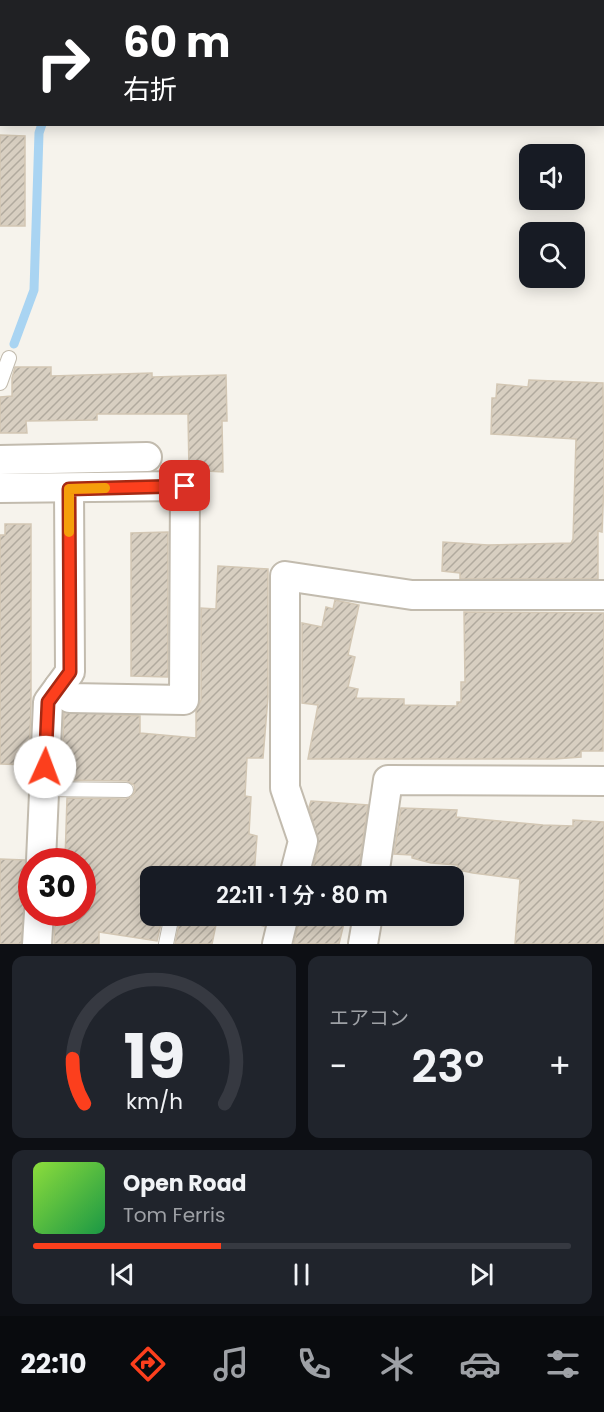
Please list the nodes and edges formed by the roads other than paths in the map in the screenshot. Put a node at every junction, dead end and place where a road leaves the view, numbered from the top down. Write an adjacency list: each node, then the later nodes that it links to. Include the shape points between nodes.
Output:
1 (9, 357): 2 (lane)
2 (0, 383)
3 (147, 457): 4 (street, via 43,448)
4 (0, 460)
5 (0, 488): 6 (street)
6 (69, 489): 8 (street, via 70,672); 8 (street, via 185,486 184,700 70,698)
7 (604, 595): 13 (street, via 412,596 285,576 285,788 303,841)
8 (59, 687): 10 (street, via 48,702)
9 (604, 781): 14 (street, via 388,780)
10 (44, 789): 11 (lane); 12 (street)
11 (126, 790)
12 (42, 848)
13 (297, 866)
14 (375, 866)
15 (39, 926): 19 (street)
16 (170, 926): 20 (lane)
17 (281, 926): 21 (street)
18 (366, 926): 22 (street)
19 (38, 944)
20 (166, 944)
21 (277, 944)
22 (363, 944)

